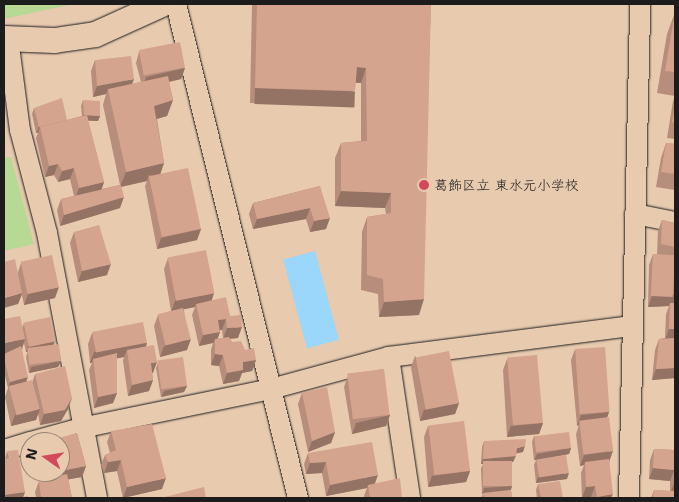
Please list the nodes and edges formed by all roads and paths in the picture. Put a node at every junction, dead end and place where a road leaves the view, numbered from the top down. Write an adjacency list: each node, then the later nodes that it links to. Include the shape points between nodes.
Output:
1 (161, 4): 4 (street, via 94,34 54,40)
2 (176, 4): 9 (street)
3 (640, 4): 5 (street)
4 (6, 38): 10 (street, via 20,130 47,233)
5 (635, 214): 6 (street); 7 (street)
6 (675, 222)
7 (632, 326): 8 (street); 17 (street)
8 (389, 357): 9 (street); 16 (street)
9 (271, 389): 10 (street); 15 (street)
10 (81, 428): 11 (street); 14 (street)
11 (67, 432)
12 (20, 445): 13 (street)
13 (4, 450)
14 (97, 498)
15 (298, 498)
16 (410, 498)
17 (629, 498)

